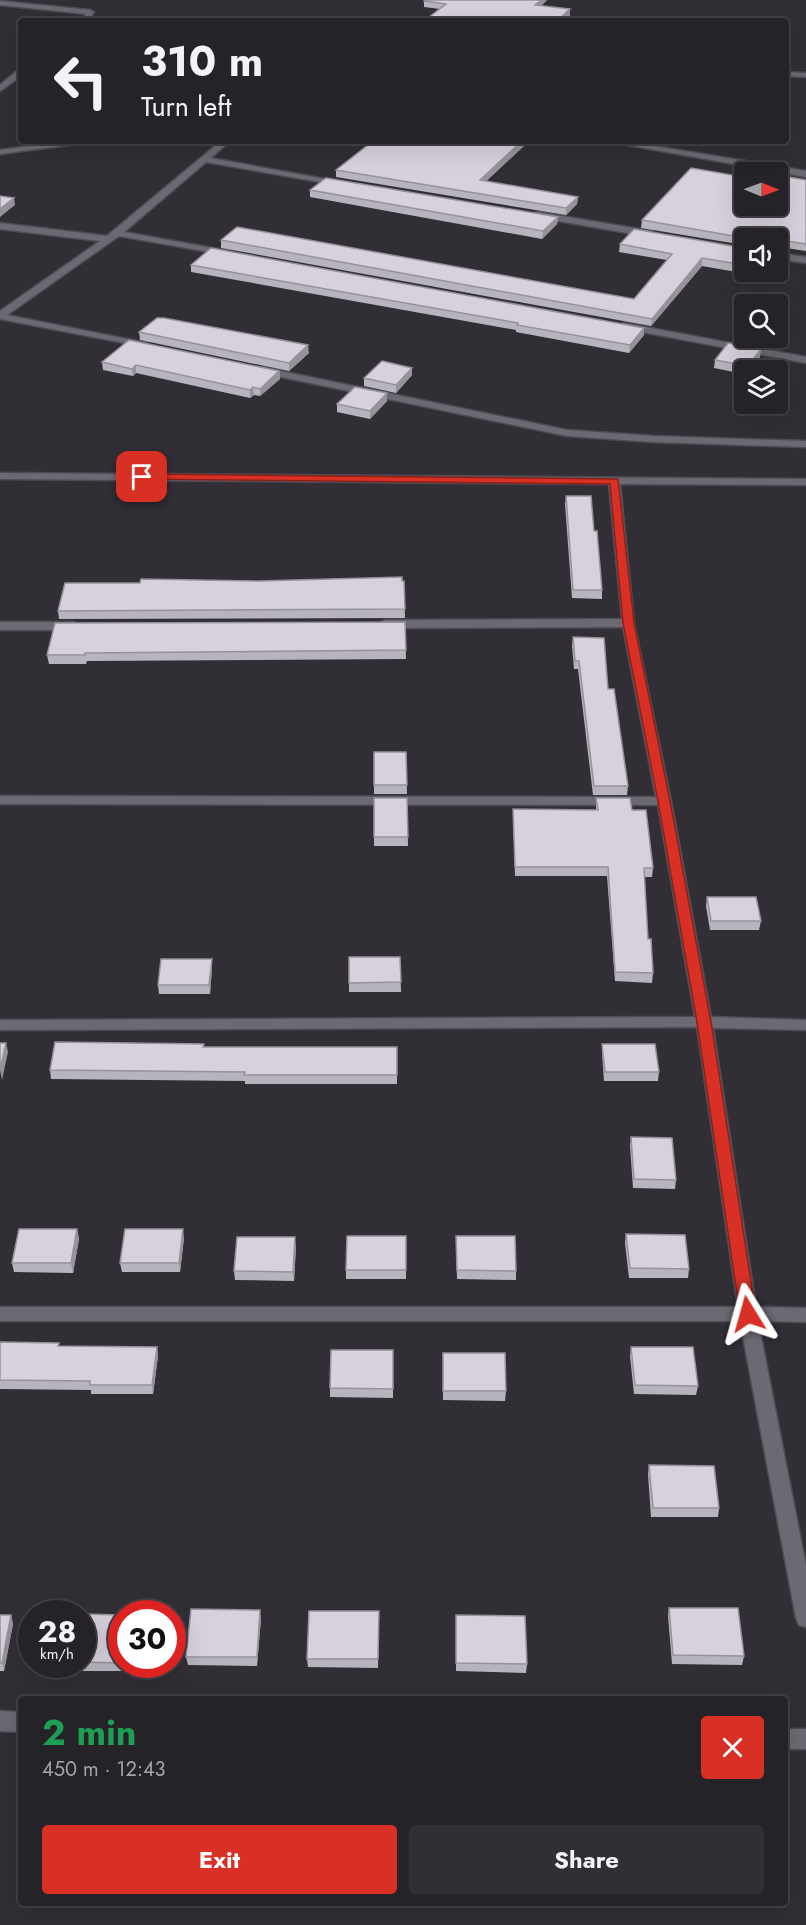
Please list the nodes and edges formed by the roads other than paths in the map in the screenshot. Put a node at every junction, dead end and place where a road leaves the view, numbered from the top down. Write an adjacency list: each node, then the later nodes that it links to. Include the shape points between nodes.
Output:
1 (0, 3): 2 (street, via 90,12)
2 (88, 18)
3 (18, 74): 6 (street)
4 (789, 74): 5 (street)
5 (806, 75)
6 (0, 89)
7 (62, 144): 10 (street)
8 (222, 144): 11 (street)
9 (627, 144): 12 (street)
10 (0, 152)
11 (204, 159): 13 (street); 16 (street)
12 (806, 174)
13 (357, 185)
14 (533, 214): 17 (street)
15 (0, 226): 16 (street)
16 (113, 236): 18 (street); 21 (street)
17 (662, 236)
18 (245, 257)
19 (788, 258): 20 (street)
20 (806, 260)
21 (0, 316): 23 (street)
22 (619, 325): 24 (street)
23 (162, 350)
24 (806, 360)
25 (254, 369): 26 (street, via 567,433)
26 (806, 444)
27 (0, 476): 28 (street)
28 (614, 481): 29 (street); 30 (street)
29 (806, 482)
30 (628, 623): 31 (street); 35 (street)
31 (367, 624)
32 (0, 626): 33 (street)
33 (83, 626)
34 (0, 800): 35 (street)
35 (664, 801): 36 (street)
36 (704, 1022): 37 (street); 38 (street); 40 (street)
37 (0, 1024)
38 (806, 1025)
39 (0, 1314): 40 (street)
40 (748, 1314): 41 (street); 42 (street)
41 (806, 1315)
42 (806, 1618)
43 (0, 1721): 44 (street)
44 (18, 1722)
45 (788, 1739): 46 (street)
46 (806, 1739)

